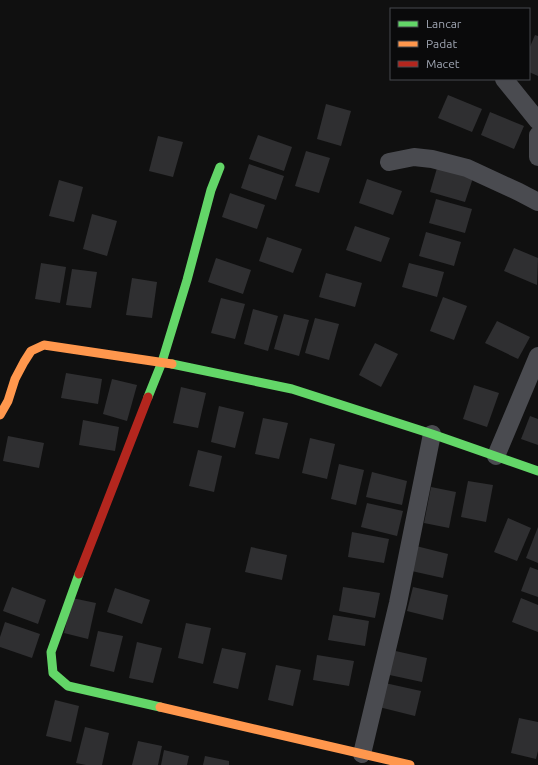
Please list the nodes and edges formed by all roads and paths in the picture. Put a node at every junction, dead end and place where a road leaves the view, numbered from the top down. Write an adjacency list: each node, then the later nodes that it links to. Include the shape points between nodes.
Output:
1 (505, 80): 2 (street)
2 (538, 121)
3 (538, 136): 4 (street)
4 (538, 157)
5 (389, 162): 7 (street, via 414,158 432,159 467,168)
6 (220, 167): 9 (street, via 210,190 187,280)
7 (538, 202)
8 (538, 356): 12 (street)
9 (162, 362): 10 (street, via 44,345 31,352 24,362); 11 (street, via 292,389); 14 (street, via 74,586 51,652 53,672 68,686)
10 (0, 416)
11 (432, 434): 12 (street); 14 (street, via 398,603)
12 (496, 456): 13 (street)
13 (538, 471)
14 (372, 759): 15 (street)
15 (410, 765)

